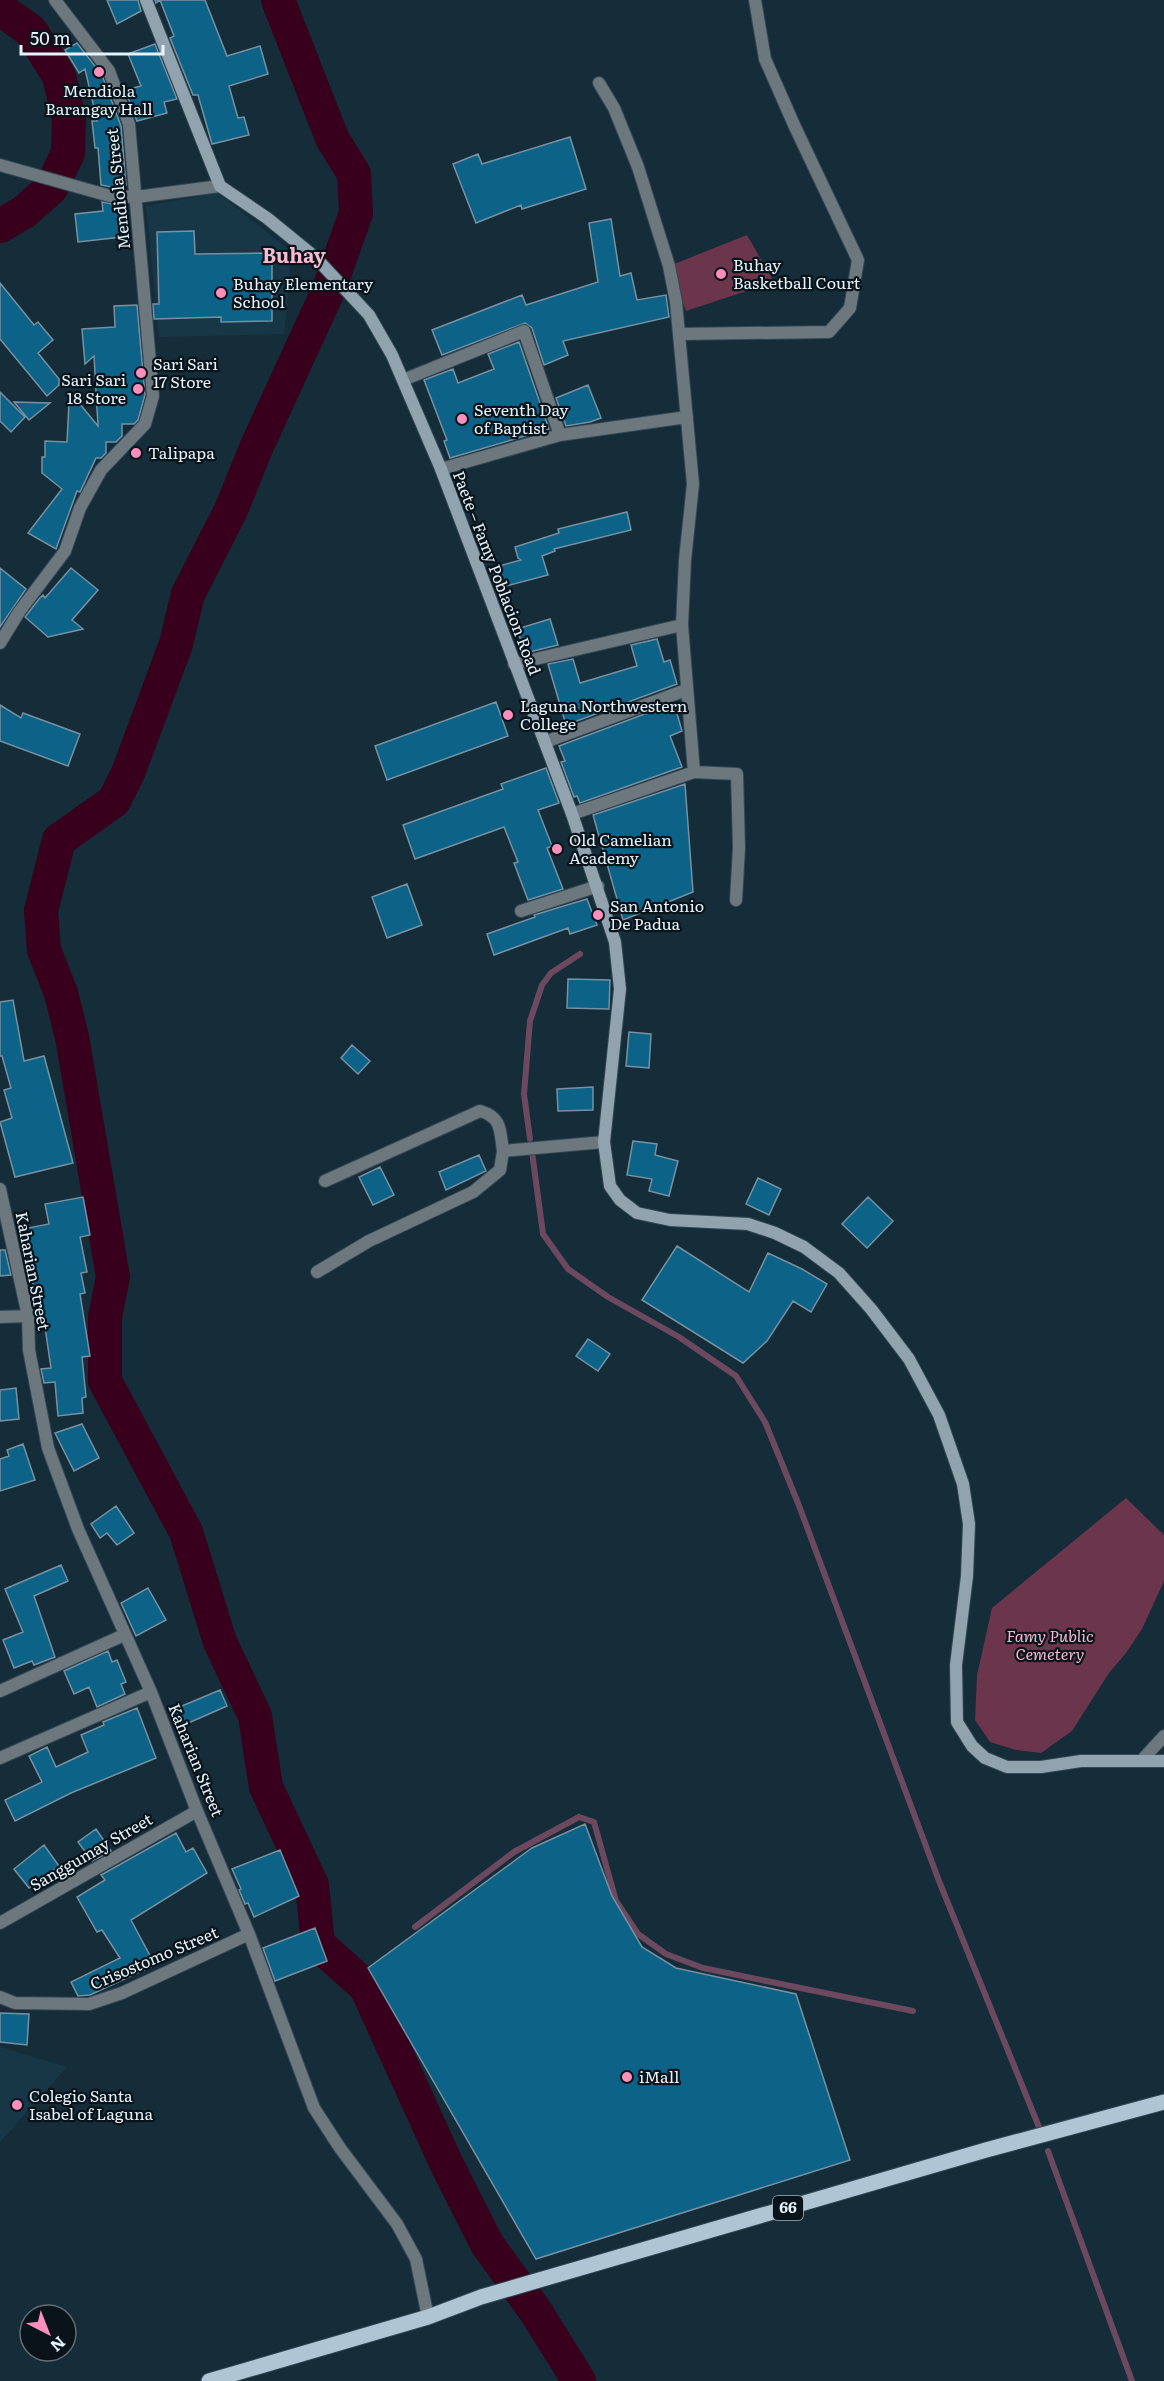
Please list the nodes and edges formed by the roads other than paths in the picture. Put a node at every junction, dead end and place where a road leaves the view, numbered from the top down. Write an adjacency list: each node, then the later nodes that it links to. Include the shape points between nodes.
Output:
1 (55, 0): 7 (street, Mendiola Street, via 109,71 129,124)
2 (146, 0): 6 (main road)
3 (755, 0): 8 (street, via 765,59 858,260 850,308 829,332)
4 (599, 82): 8 (street, via 638,167 669,266)
5 (0, 165): 7 (street, via 99,194)
6 (220, 186): 7 (street); 9 (main road, Paete – Famy Poblacion Road, via 316,258 354,297 369,315)
7 (136, 197): 14 (street, Mendiola Street, via 153,396 145,424 101,470 80,508 65,551)
8 (679, 334): 10 (street)
9 (402, 380): 11 (street, via 524,331); 12 (main road, Paete – Famy Poblacion Road)
10 (687, 417): 11 (street); 13 (street, via 693,484)
11 (560, 435): 12 (street)
12 (441, 469): 15 (main road, Paete – Famy Poblacion Road)
13 (682, 625): 15 (street); 16 (street)
14 (0, 643)
15 (514, 664): 17 (main road, Paete – Famy Poblacion Road)
16 (686, 690): 17 (street); 18 (street)
17 (544, 742): 19 (main road, Paete – Famy Poblacion Road)
18 (693, 772): 19 (street); 21 (street, via 737,774)
19 (572, 814): 20 (main road, Paete – Famy Poblacion Road)
20 (598, 886): 22 (street); 23 (main road, Paete – Famy Poblacion Road, via 615,942 620,989)
21 (736, 900)
22 (521, 911)
23 (604, 1142): 24 (street); 35 (main road, Paete – Famy Poblacion Road, via 610,1186 637,1214 670,1220 748,1224 804,1247 839,1273 909,1359 939,1415 963,1484 969,1524 956,1665 957,1722 972,1746 985,1758 1007,1767)
24 (503, 1151): 25 (street, via 498,1123 491,1114 480,1111); 27 (street, via 500,1170 473,1192 369,1241)
25 (325, 1181)
26 (0, 1189): 28 (street, Kaharian Street)
27 (317, 1272)
28 (28, 1316): 29 (street); 30 (street, Kaharian Street, via 29,1350 48,1448)
29 (0, 1317)
30 (124, 1635): 31 (street); 32 (street, Kaharian Street)
31 (0, 1691)
32 (151, 1692): 34 (street); 37 (street, Kaharian Street)
33 (1164, 1736): 35 (street)
34 (0, 1758)
35 (1142, 1760): 36 (main road, Paete – Famy Poblacion Road)
36 (1164, 1761)
37 (197, 1811): 38 (street, Sanggumay Street); 39 (street, Kaharian Street)
38 (0, 1923)
39 (249, 1934): 40 (street, Crisostomo Street, via 122,1993 89,2004 15,2003); 42 (street, Kaharian Street, via 314,2108 397,2224 416,2259)
40 (0, 1997)
41 (1164, 2102): 42 (main road, 66, via 481,2297)
42 (428, 2317): 43 (main road, 66)
43 (209, 2381)

